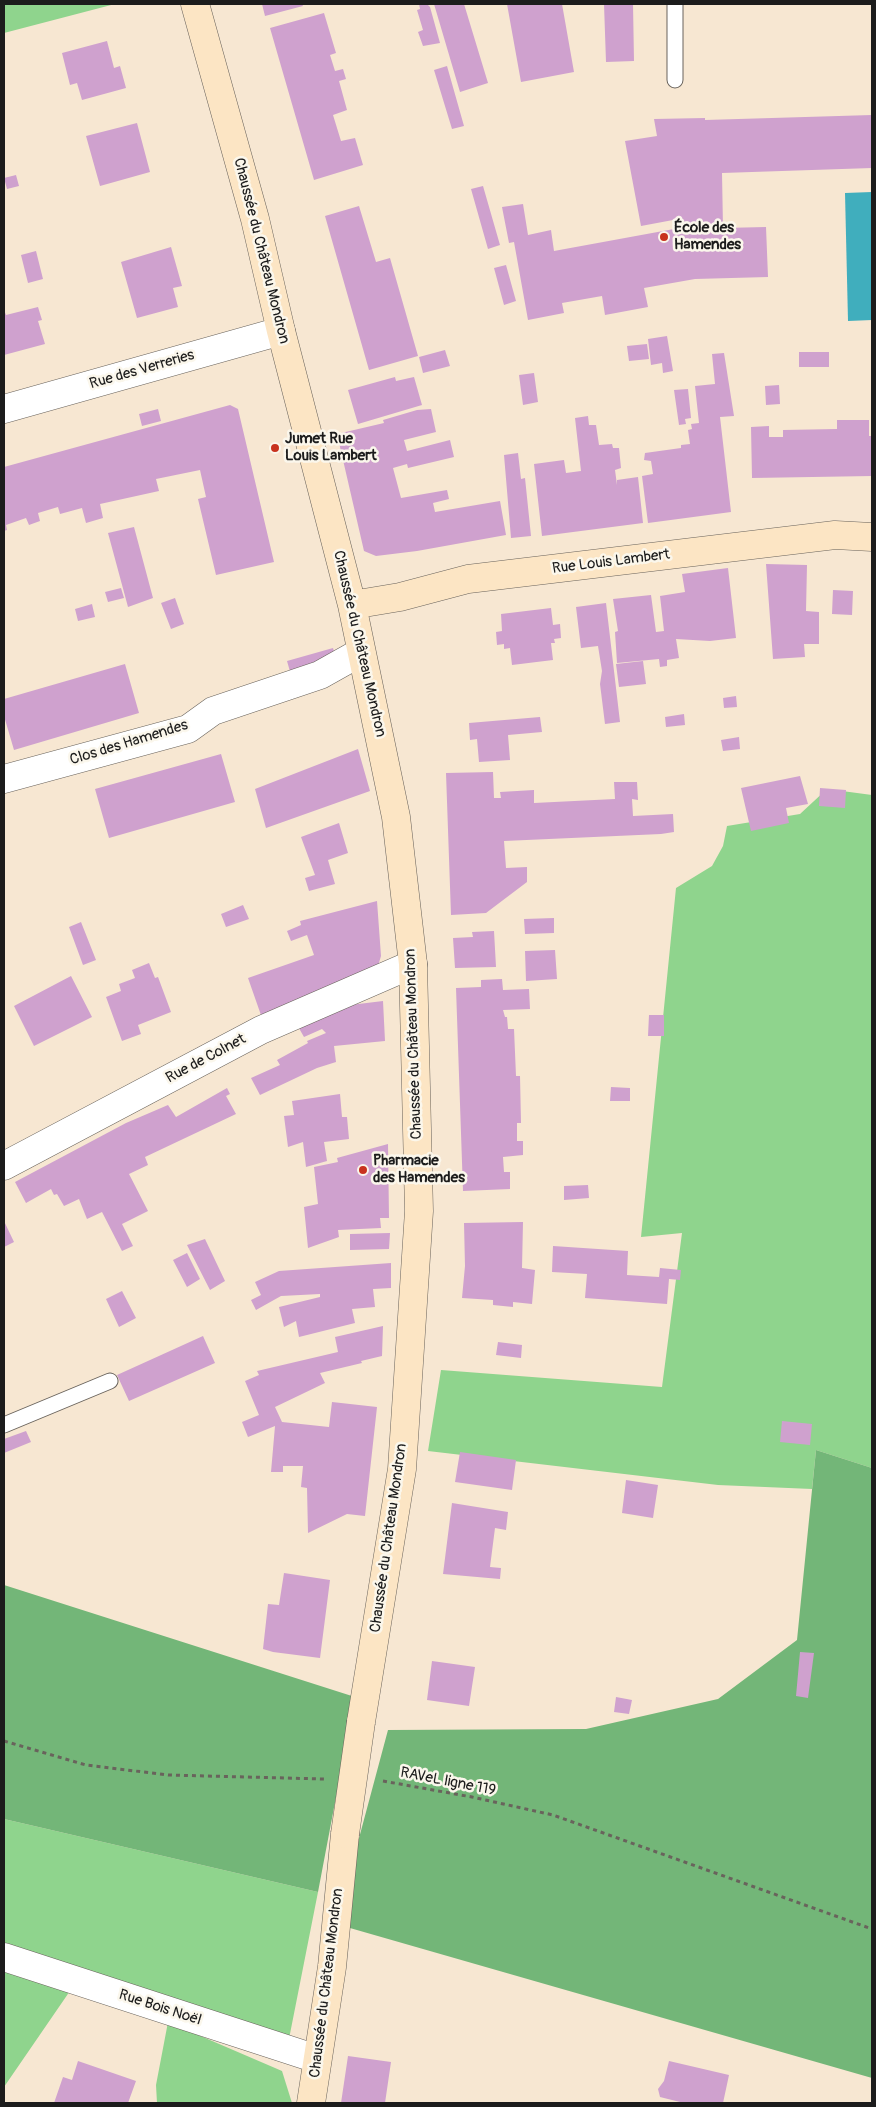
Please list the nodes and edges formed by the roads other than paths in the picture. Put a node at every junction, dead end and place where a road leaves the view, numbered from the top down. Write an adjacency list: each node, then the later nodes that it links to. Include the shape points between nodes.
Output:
1 (195, 4): 4 (main road, Chaussée du Château Mondron, via 255,219)
2 (675, 4): 3 (lane)
3 (675, 80)
4 (280, 332): 5 (street, Rue des Verreries); 7 (main road, Chaussée du Château Mondron)
5 (4, 409)
6 (872, 537): 7 (main road, Rue Louis Lambert, via 835,535 468,579)
7 (352, 606): 8 (main road, Chaussée du Château Mondron)
8 (361, 652): 9 (street, Clos des Hamendes, via 320,675 213,710 188,729); 10 (main road, Chaussée du Château Mondron, via 396,817)
9 (4, 779)
10 (413, 964): 11 (street, Rue de Colnet, via 261,1030); 15 (main road, Chaussée du Château Mondron, bridge, via 419,1212 402,1469 361,1722 345,1834 332,1967)
11 (4, 1166)
12 (110, 1381): 13 (lane)
13 (4, 1426)
14 (4, 1957): 15 (street, Rue Bois Noël)
15 (317, 2059): 16 (main road, Chaussée du Château Mondron)
16 (311, 2103)

